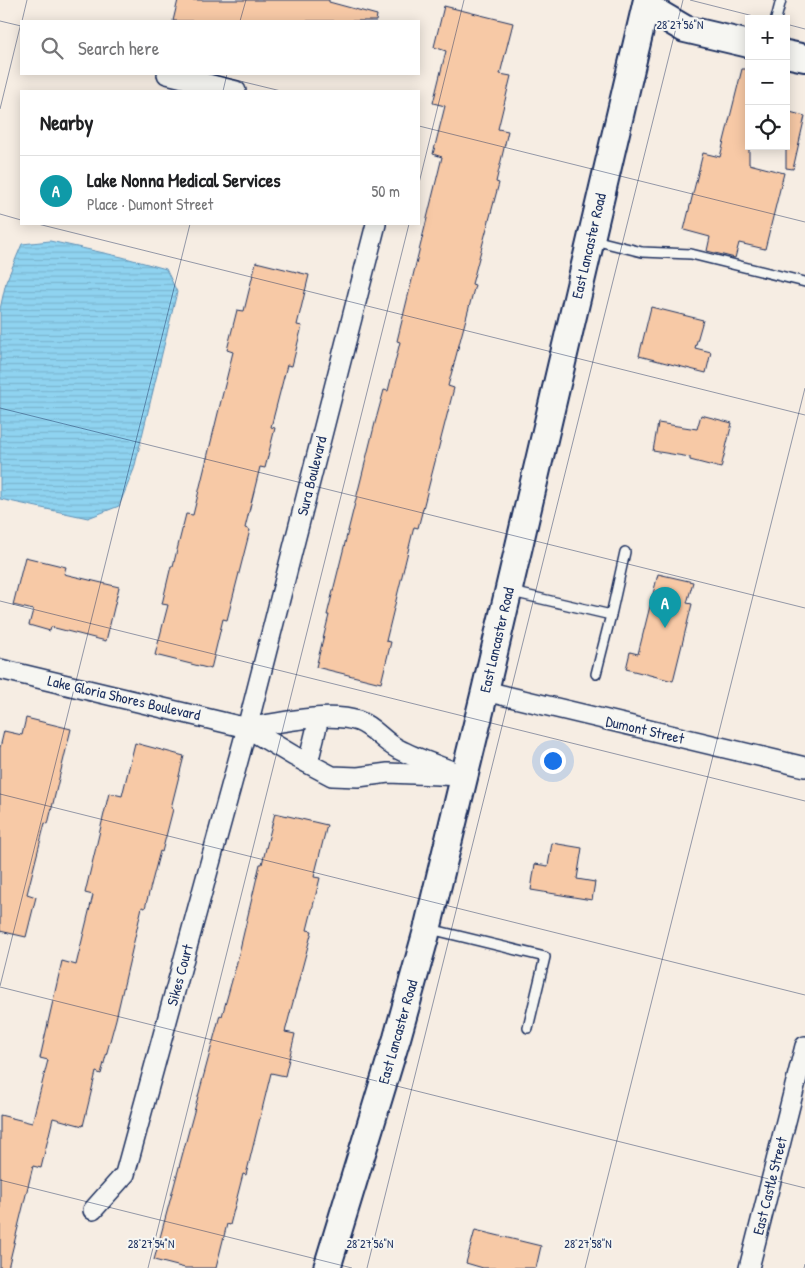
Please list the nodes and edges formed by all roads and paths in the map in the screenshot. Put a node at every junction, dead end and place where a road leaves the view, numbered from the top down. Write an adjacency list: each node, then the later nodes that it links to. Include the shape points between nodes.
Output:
1 (780, 0): 3 (lane)
2 (643, 2): 4 (street, via 685,29); 10 (street, East Lancaster Road)
3 (777, 15)
4 (745, 43)
5 (790, 55): 6 (street)
6 (805, 58)
7 (171, 75): 8 (street)
8 (232, 90)
9 (376, 225): 19 (street, Sura Boulevard)
10 (591, 239): 11 (lane, via 642,252 691,254); 13 (street, East Lancaster Road)
11 (805, 282)
12 (624, 552): 14 (lane)
13 (508, 592): 14 (lane); 17 (street, East Lancaster Road)
14 (611, 615): 16 (lane)
15 (0, 669): 19 (street, Lake Gloria Shores Boulevard)
16 (596, 674)
17 (485, 691): 21 (street, Dumont Street); 22 (street, East Lancaster Road)
18 (319, 718): 19 (street, Lake Gloria Shores Boulevard); 20 (street); 22 (street, Lake Gloria Shores Boulevard, via 359,721 398,749)
19 (248, 728): 20 (street, Lake Gloria Shores Boulevard); 26 (street, Sikes Court, via 125,1174)
20 (308, 763): 22 (street, Lake Gloria Shores Boulevard, via 332,776 342,777 388,773)
21 (805, 767)
22 (464, 776): 23 (street, East Lancaster Road)
23 (427, 928): 24 (lane, via 544,957); 27 (street, East Lancaster Road)
24 (528, 1028)
25 (805, 1046): 28 (street, East Castle Street)
26 (92, 1210)
27 (327, 1268)
28 (749, 1268)

